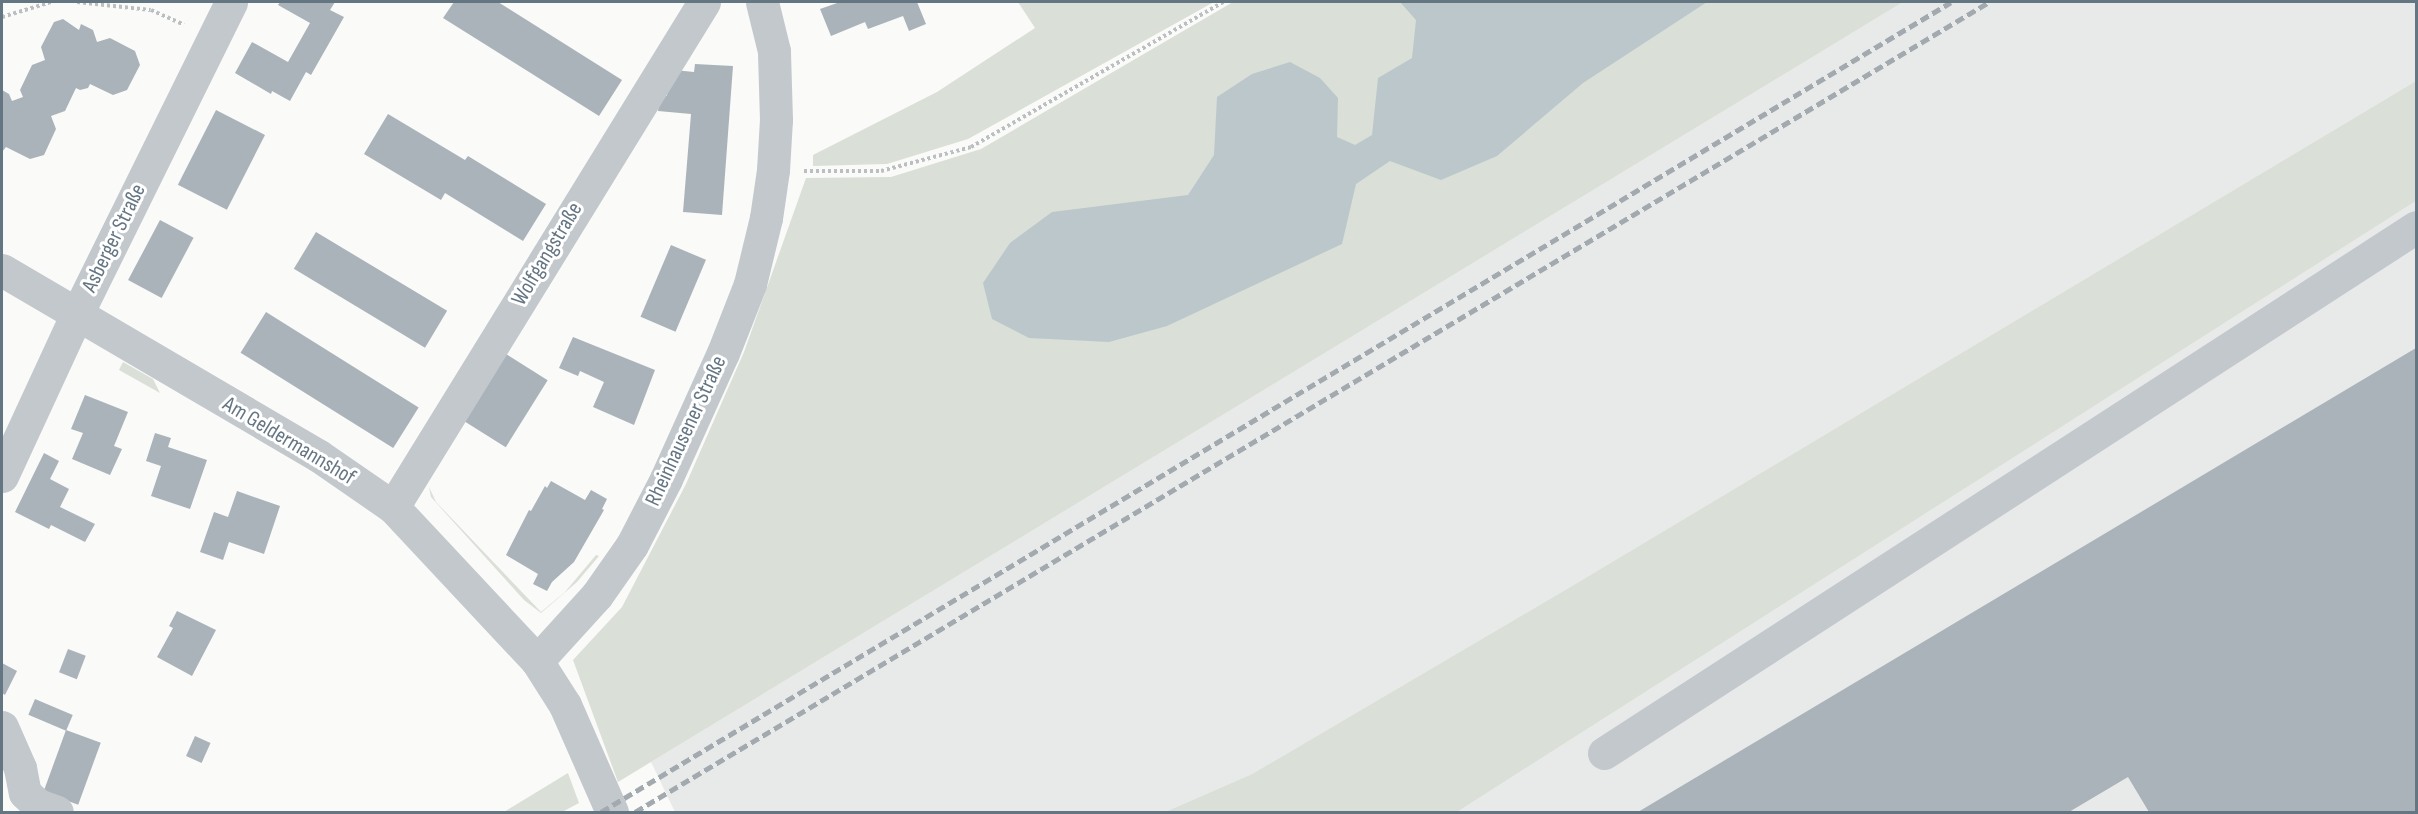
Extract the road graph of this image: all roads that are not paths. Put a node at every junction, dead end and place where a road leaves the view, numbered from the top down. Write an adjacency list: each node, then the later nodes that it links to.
1 (231, 2): 6 (street, Asberger Straße)
2 (704, 2): 8 (street, Wolfgangstraße)
3 (762, 2): 9 (street, Rheinhausener Straße)
4 (2416, 227): 11 (street)
5 (2, 270): 6 (street, Am Geldermannshof)
6 (76, 316): 7 (street, Asberger Straße); 8 (street, Am Geldermannshof)
7 (2, 476)
8 (393, 507): 9 (street, Am Geldermannshof)
9 (537, 661): 13 (street)
10 (2, 727): 12 (street)
11 (1604, 753)
12 (57, 813)
13 (612, 813)

